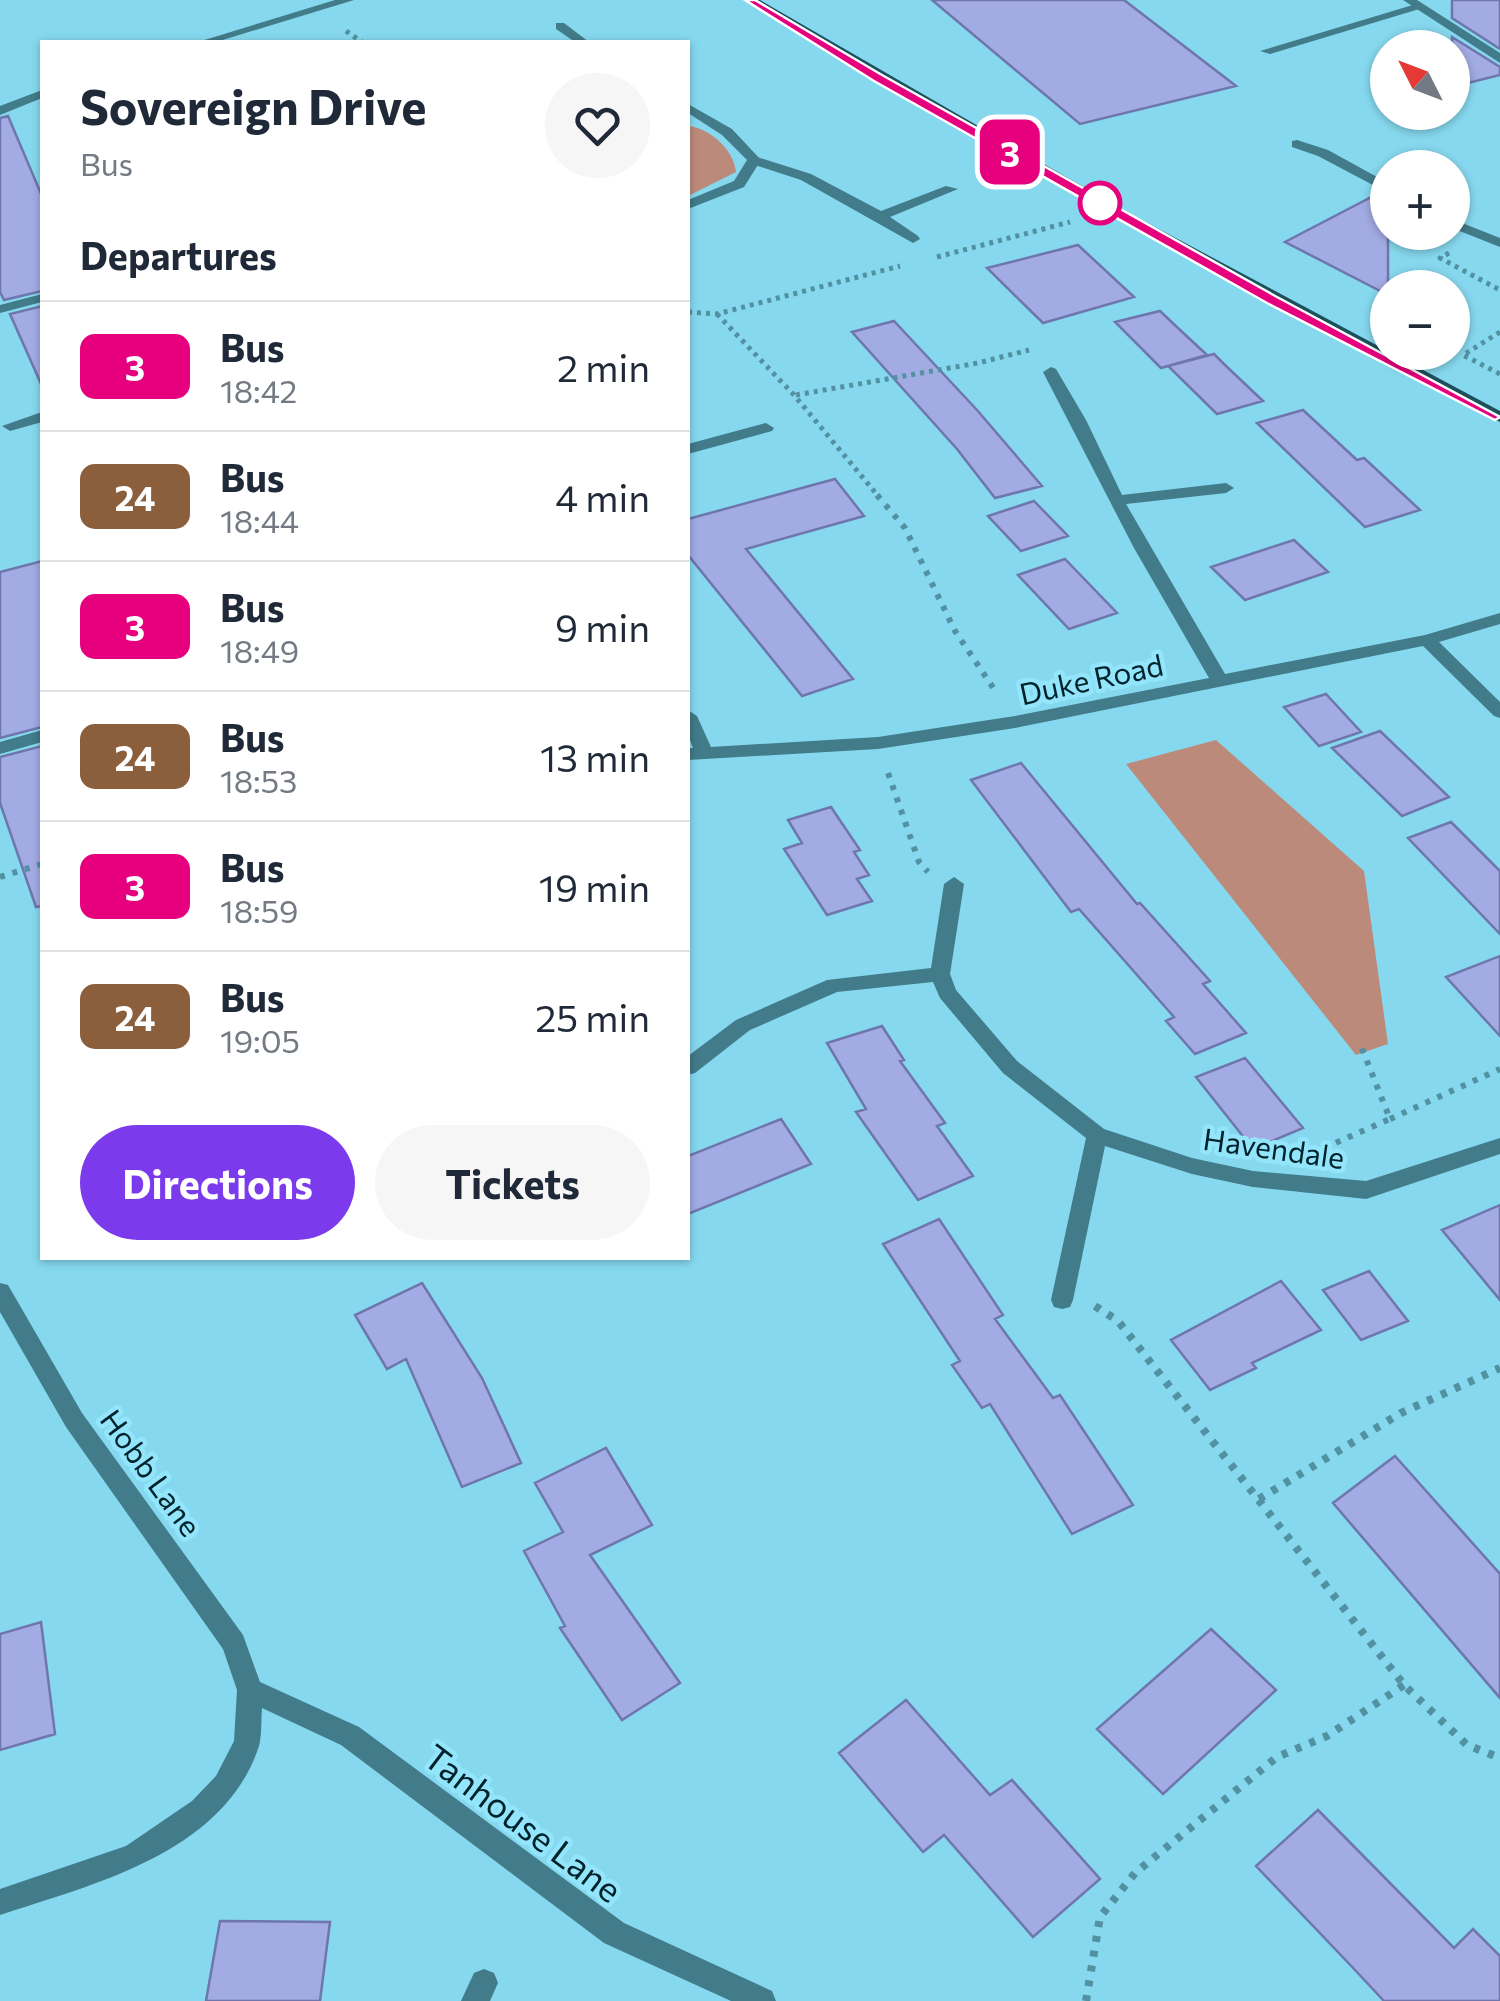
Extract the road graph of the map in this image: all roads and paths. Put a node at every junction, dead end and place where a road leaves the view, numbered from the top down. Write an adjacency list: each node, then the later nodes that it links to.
1 (292, 0): 5 (street)
2 (348, 0): 5 (street)
3 (751, 0): 31 (street)
4 (1414, 4): 9 (street); 10 (street)
5 (308, 12): 7 (street)
6 (560, 26): 8 (street)
7 (211, 40)
8 (580, 40)
9 (1266, 51)
10 (1500, 58)
11 (40, 95): 13 (street)
12 (690, 109): 15 (street)
13 (0, 111)
14 (1297, 144): 16 (street)
15 (754, 160): 18 (street); 19 (street)
16 (1370, 180)
17 (950, 189): 19 (street)
18 (690, 204)
19 (880, 216): 21 (street)
20 (1470, 230): 22 (street)
21 (913, 238)
22 (1500, 243)
23 (40, 299): 24 (street)
24 (0, 309)
25 (717, 314): 30 (path)
26 (1500, 332): 29 (path)
27 (1033, 348): 30 (path)
28 (1051, 372): 37 (street)
29 (1500, 374)
30 (794, 395): 42 (path)
31 (1500, 416)
32 (40, 418): 33 (street)
33 (9, 427)
34 (766, 428): 35 (street)
35 (690, 448)
36 (1226, 488): 37 (street)
37 (1116, 500): 40 (street)
38 (1500, 618): 39 (street, Duke Road)
39 (1427, 640): 40 (street, Duke Road); 41 (street)
40 (1219, 678): 42 (street, Duke Road)
41 (1500, 712)
42 (1016, 722): 45 (street, Duke Road)
43 (690, 725): 47 (street)
44 (40, 737): 46 (street)
45 (878, 743): 47 (street, Duke Road); 50 (path)
46 (0, 748)
47 (696, 753)
48 (40, 865): 49 (path)
49 (0, 877)
50 (953, 890): 51 (street)
51 (940, 974): 53 (street); 56 (street, Havendale)
52 (1360, 1046): 55 (path)
53 (690, 1065)
54 (1500, 1069): 55 (path)
55 (1390, 1119): 58 (path)
56 (1097, 1135): 58 (street, Havendale); 60 (street)
57 (1500, 1146): 58 (street, Havendale)
58 (1253, 1178)
59 (0, 1292): 64 (street, Hobb Lane)
60 (1063, 1294): 62 (path)
61 (1500, 1368): 62 (path)
62 (1259, 1499): 63 (path)
63 (1404, 1685): 65 (path); 68 (path)
64 (250, 1690): 66 (street); 67 (street, Tanhouse Lane)
65 (1500, 1758)
66 (0, 1902)
67 (762, 2001)
68 (1086, 2001)

